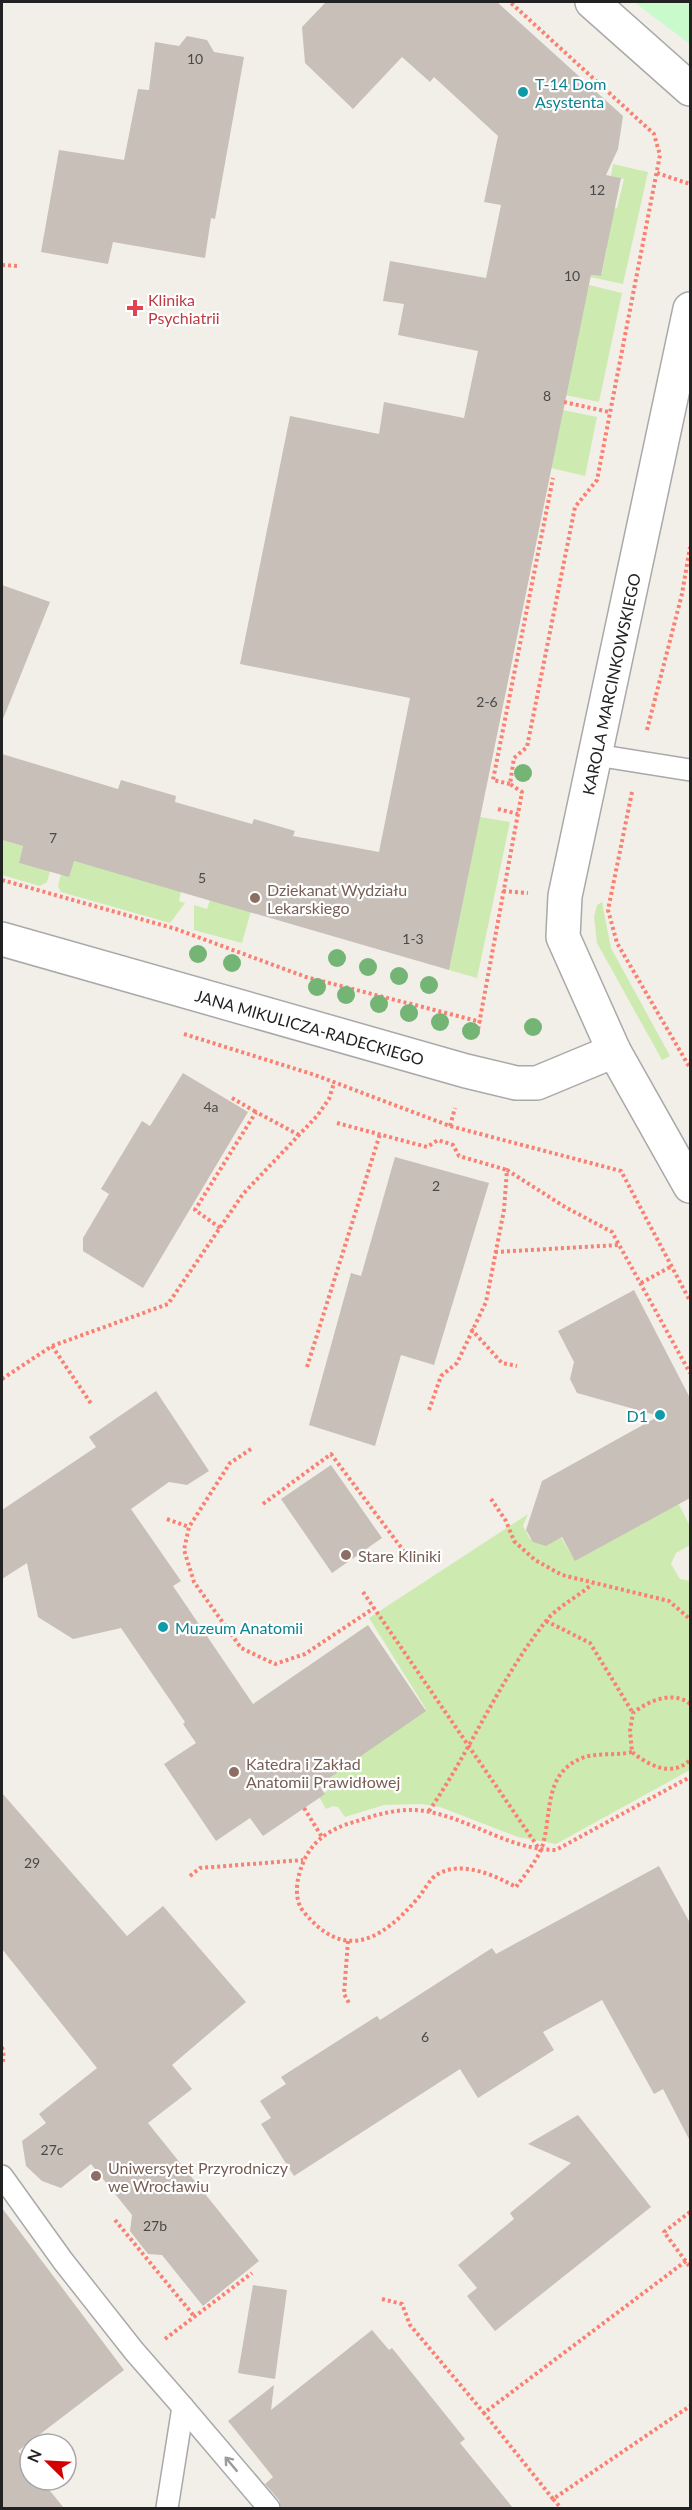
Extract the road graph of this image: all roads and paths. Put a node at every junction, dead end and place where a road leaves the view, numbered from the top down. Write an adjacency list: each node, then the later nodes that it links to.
1 (510, 2): 4 (path)
2 (592, 2): 3 (street)
3 (690, 89)
4 (657, 173): 5 (path); 10 (path)
5 (690, 184)
6 (2, 265): 7 (path)
7 (18, 266)
8 (690, 309): 13 (street, KAROLA MARCINKOWSKIEGO)
9 (564, 402): 10 (path)
10 (609, 412): 16 (path)
11 (553, 478): 16 (path)
12 (690, 547): 14 (path)
13 (596, 755): 14 (lane); 24 (street, KAROLA MARCINKOWSKIEGO)
14 (639, 761): 15 (lane); 25 (path)
15 (690, 770)
16 (510, 784): 18 (path)
17 (498, 809): 18 (path)
18 (518, 813): 21 (path)
19 (2, 880): 21 (path)
20 (2, 939): 24 (street, JANA MIKULICZA-RADECKIEGO)
21 (481, 1022): 23 (path)
22 (173, 1031): 26 (path)
23 (476, 1039)
24 (614, 1051): 33 (street, KAROLA MARCINKOWSKIEGO)
25 (690, 1068)
26 (334, 1083): 31 (path); 37 (path)
27 (232, 1098): 28 (path)
28 (256, 1112): 31 (path); 34 (path)
29 (336, 1123): 30 (path)
30 (380, 1134): 32 (path); 43 (path)
31 (299, 1135): 34 (path)
32 (507, 1170): 35 (path); 36 (path)
33 (690, 1186)
34 (220, 1228): 41 (path)
35 (620, 1245): 36 (path); 38 (path)
36 (495, 1252): 40 (path)
37 (672, 1266): 38 (path); 39 (path)
38 (641, 1283): 44 (path)
39 (690, 1301)
40 (471, 1329): 42 (path); 47 (path)
41 (52, 1346): 45 (path); 46 (path)
42 (517, 1366)
43 (307, 1367)
44 (690, 1373)
45 (2, 1378)
46 (92, 1405)
47 (429, 1410)
48 (251, 1449): 52 (path)
49 (491, 1499): 54 (path)
50 (263, 1504): 53 (path)
51 (167, 1519): 52 (path)
52 (189, 1527): 56 (path)
53 (409, 1558)
54 (592, 1584): 57 (path); 58 (path)
55 (363, 1592): 56 (path)
56 (374, 1608): 61 (path)
57 (690, 1618)
58 (546, 1621): 60 (path); 61 (path)
59 (690, 1704): 60 (path)
60 (633, 1713): 62 (path)
61 (467, 1744): 66 (path); 68 (path)
62 (632, 1752): 63 (path); 68 (path)
63 (690, 1760)
64 (690, 1777): 68 (path)
65 (304, 1808): 67 (path)
66 (429, 1811): 67 (path); 68 (path)
67 (322, 1837): 69 (path)
68 (540, 1850): 71 (path)
69 (303, 1860): 70 (path); 71 (path)
70 (190, 1876)
71 (348, 1941): 72 (path)
72 (350, 2003)
73 (2, 2047): 74 (path)
74 (2, 2064)
75 (2, 2176): 83 (lane)
76 (690, 2212): 78 (path)
77 (115, 2220): 82 (path)
78 (686, 2261): 79 (path); 86 (path)
79 (690, 2267)
80 (252, 2273): 82 (path)
81 (382, 2299): 86 (path)
82 (195, 2316): 83 (path)
83 (140, 2358): 85 (lane)
84 (690, 2406): 87 (path)
85 (183, 2407): 88 (lane); 89 (lane, one-way to 85)
86 (484, 2413): 87 (path)
87 (553, 2499): 90 (path)
88 (167, 2508)
89 (269, 2508)
90 (561, 2508)

